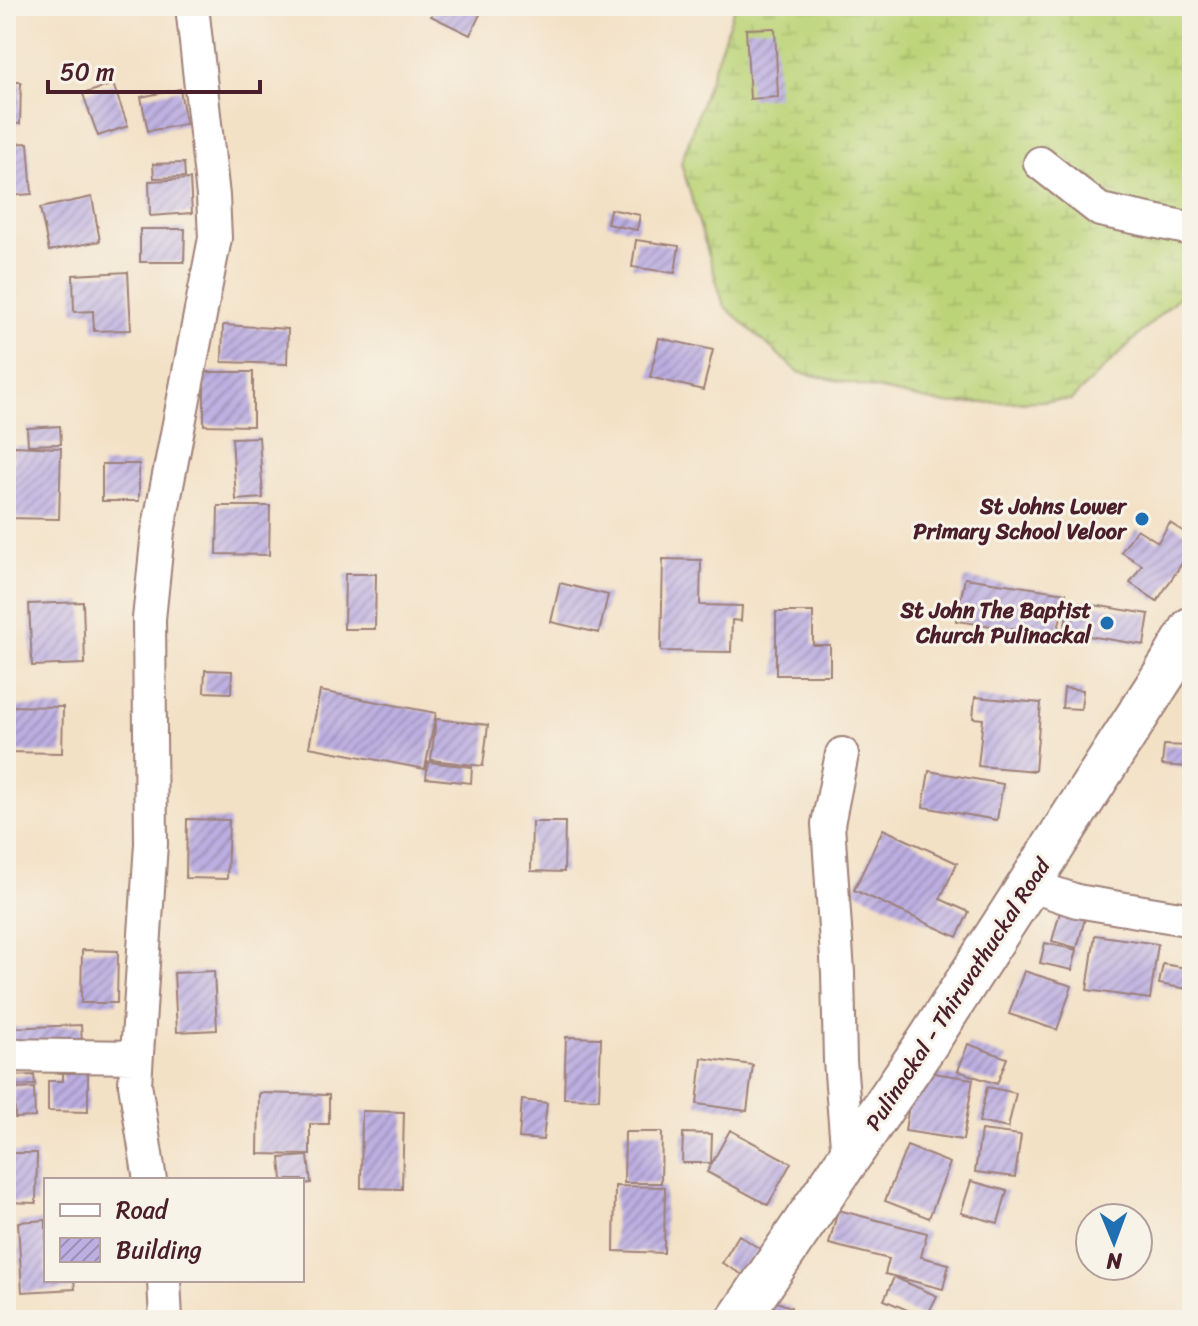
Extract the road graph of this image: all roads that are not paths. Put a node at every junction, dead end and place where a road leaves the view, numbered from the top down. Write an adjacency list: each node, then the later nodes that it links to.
1 (192, 6): 10 (street)
2 (1040, 163): 3 (street)
3 (1192, 229)
4 (1192, 628): 5 (main road, Pulinackal - Thiruvathuckal Road)
5 (1181, 665): 7 (main road, Pulinackal - Thiruvathuckal Road)
6 (842, 754): 11 (street)
7 (1029, 885): 8 (street); 11 (main road, Pulinackal - Thiruvathuckal Road)
8 (1192, 920)
9 (6, 1055): 10 (street)
10 (136, 1057): 12 (street)
11 (848, 1158): 15 (main road, Pulinackal - Thiruvathuckal Road)
12 (150, 1178)
13 (164, 1282): 14 (street)
14 (166, 1320)
15 (738, 1320)

